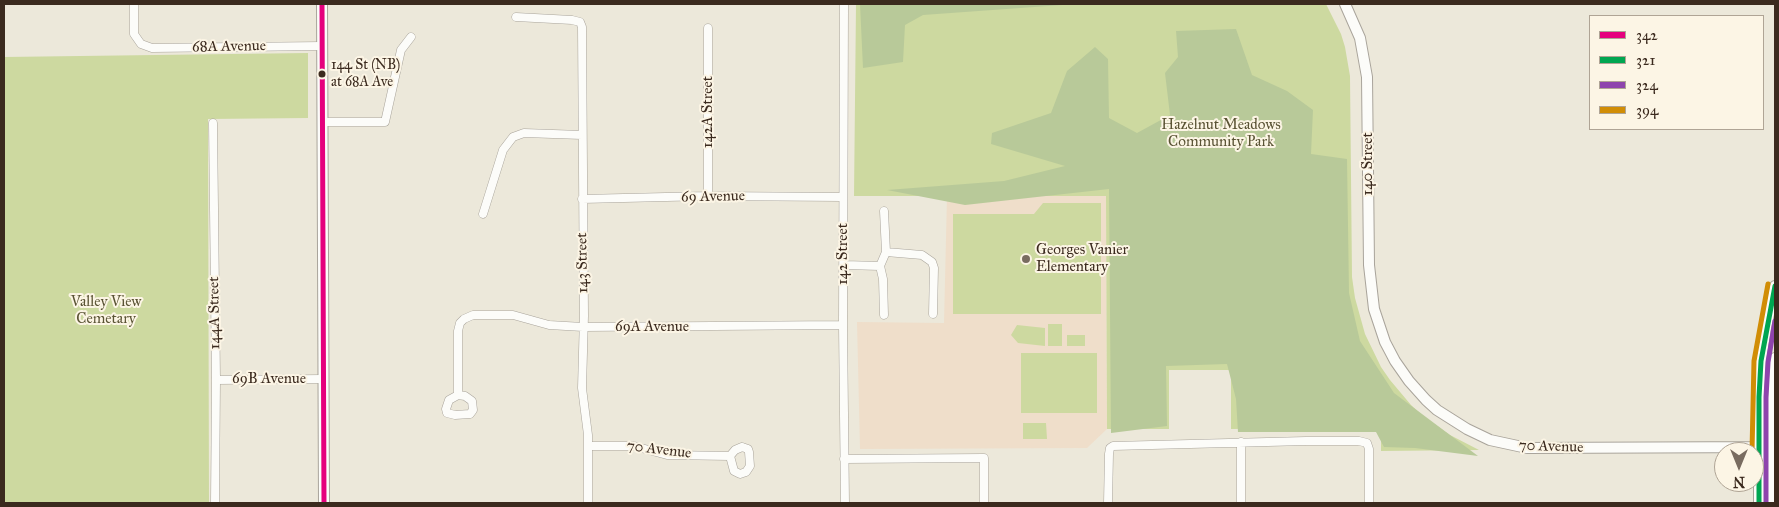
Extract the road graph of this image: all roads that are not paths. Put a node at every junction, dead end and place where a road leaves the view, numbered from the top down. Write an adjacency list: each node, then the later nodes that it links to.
1 (134, 4): 8 (street, 68A Avenue)
2 (322, 4): 8 (main road)
3 (844, 4): 13 (street, 142 Street)
4 (1345, 4): 25 (main road, 140 Street)
5 (516, 17): 11 (street, 143 Street)
6 (708, 28): 12 (street, 142A Street)
7 (411, 37): 9 (street)
8 (322, 46): 9 (main road)
9 (322, 122): 27 (main road)
10 (213, 123): 28 (street, 144A Street)
11 (582, 135): 14 (street, 143 Street); 16 (street)
12 (708, 196): 13 (street, 69 Avenue); 14 (street, 69 Avenue)
13 (843, 197): 18 (street, 142 Street)
14 (582, 200): 24 (street, 143 Street)
15 (884, 211): 17 (street)
16 (483, 214)
17 (886, 252): 19 (street); 21 (street)
18 (844, 265): 19 (street); 23 (street, 142 Street)
19 (880, 266): 22 (street)
20 (1775, 286): 31 (main road)
21 (933, 314)
22 (884, 316)
23 (843, 325): 24 (street, 69A Avenue); 36 (street, 142 Street)
24 (583, 327): 29 (street, 69A Avenue); 32 (street, 143 Street)
25 (1380, 328): 33 (main road, 70 Avenue)
26 (1775, 358): 34 (main road)
27 (323, 379): 28 (street, 69B Avenue); 38 (main road)
28 (216, 380): 37 (street, 144A Street)
29 (458, 396)
30 (1241, 442): 42 (street); 43 (street); 44 (street)
31 (1759, 442)
32 (588, 446): 35 (street, 70 Avenue); 39 (street, 143 Street)
33 (1714, 447)
34 (1774, 447): 45 (main road)
35 (730, 456)
36 (844, 459): 40 (street, 142 Street); 41 (street)
37 (215, 503)
38 (324, 503)
39 (588, 503)
40 (845, 503)
41 (984, 503)
42 (1108, 503)
43 (1241, 503)
44 (1369, 503)
45 (1773, 503)

